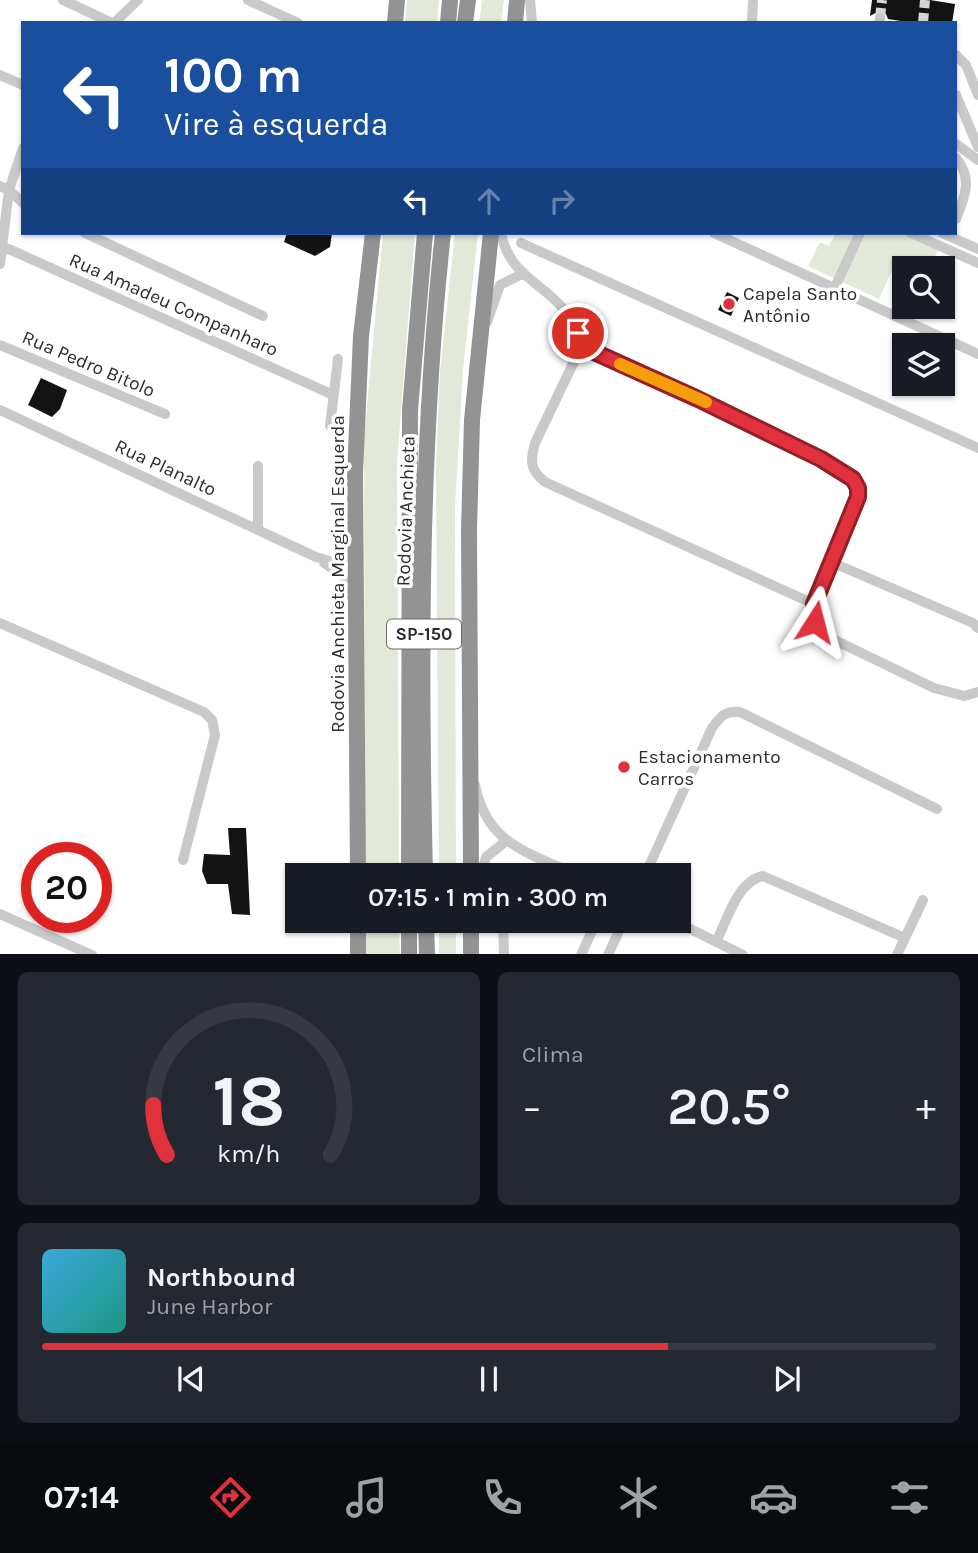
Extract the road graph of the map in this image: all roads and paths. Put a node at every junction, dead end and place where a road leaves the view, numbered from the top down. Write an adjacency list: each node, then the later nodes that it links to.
1 (63, 0): 10 (street)
2 (138, 0): 11 (street)
3 (248, 0): 12 (street)
4 (397, 0): 13 (highway)
5 (450, 0): 14 (highway)
6 (468, 0): 15 (highway)
7 (517, 0): 16 (highway)
8 (530, 0): 17 (street)
9 (753, 0): 18 (street)
10 (109, 21)
11 (115, 21)
12 (294, 21)
13 (395, 21)
14 (448, 21)
15 (465, 21)
16 (515, 21)
17 (532, 21)
18 (752, 21)
19 (957, 56): 22 (street)
20 (0, 75): 21 (street)
21 (21, 84)
22 (978, 94)
23 (957, 97): 25 (street)
24 (957, 145): 28 (street)
25 (978, 147)
26 (21, 152): 29 (street)
27 (957, 159): 31 (street)
28 (978, 160)
29 (5, 188): 30 (street); 43 (street)
30 (21, 201)
31 (957, 216)
32 (89, 235): 49 (street)
33 (373, 235): 61 (highway, Rodovia Anchieta Marginal Esquerda)
34 (425, 235): 75 (highway, Rodovia Anchieta / SP-150)
35 (443, 235): 76 (highway, Rodovia Anchieta / SP-150)
36 (491, 235): 50 (highway, SP-150)
37 (502, 235): 47 (street)
38 (718, 235): 48 (street)
39 (859, 235): 48 (street)
40 (915, 235): 45 (street)
41 (948, 235): 44 (street)
42 (521, 243): 59 (street)
43 (2, 246): 46 (street); 55 (street, Rua Amadeu Companharo)
44 (977, 249): 45 (street)
45 (975, 262)
46 (0, 264)
47 (522, 274): 50 (street); 52 (street)
48 (835, 287): 53 (street)
49 (263, 316)
50 (481, 344): 70 (highway, SP-150)
51 (0, 345): 57 (street, Rua Pedro Bitolo)
52 (581, 346): 64 (street); 65 (street)
53 (978, 354)
54 (338, 359): 55 (street)
55 (331, 394): 58 (street)
56 (0, 410): 62 (street, Rua Planalto)
57 (165, 414)
58 (330, 426)
59 (978, 447)
60 (258, 466): 62 (street)
61 (355, 474): 63 (street); 67 (highway, Rodovia Anchieta Marginal Esquerda)
62 (258, 530): 63 (street, Rua Planalto)
63 (316, 557): 67 (street, Rua Planalto)
64 (831, 562): 65 (street); 68 (street)
65 (814, 604): 69 (street)
66 (0, 623): 73 (street)
67 (356, 623): 74 (highway, Rodovia Anchieta Marginal Esquerda)
68 (978, 628)
69 (978, 692)
70 (470, 755): 72 (street); 77 (highway, SP-150)
71 (937, 808): 80 (street)
72 (505, 842): 78 (street); 79 (street)
73 (183, 860)
74 (358, 863)
75 (409, 863)
76 (425, 863)
77 (471, 863)
78 (484, 863)
79 (550, 863)
80 (650, 863)
81 (923, 900): 91 (street)
82 (0, 914): 93 (street)
83 (691, 930): 92 (street)
84 (358, 933): 94 (highway)
85 (409, 933): 95 (highway)
86 (426, 933): 96 (highway)
87 (473, 933): 97 (highway)
88 (503, 933): 98 (street)
89 (591, 933): 99 (street)
90 (617, 933): 100 (street)
91 (905, 938): 92 (street); 102 (street)
92 (716, 942): 101 (street)
93 (92, 954)
94 (358, 954)
95 (410, 954)
96 (427, 954)
97 (472, 954)
98 (504, 954)
99 (581, 954)
100 (608, 954)
101 (743, 954)
102 (897, 954)

